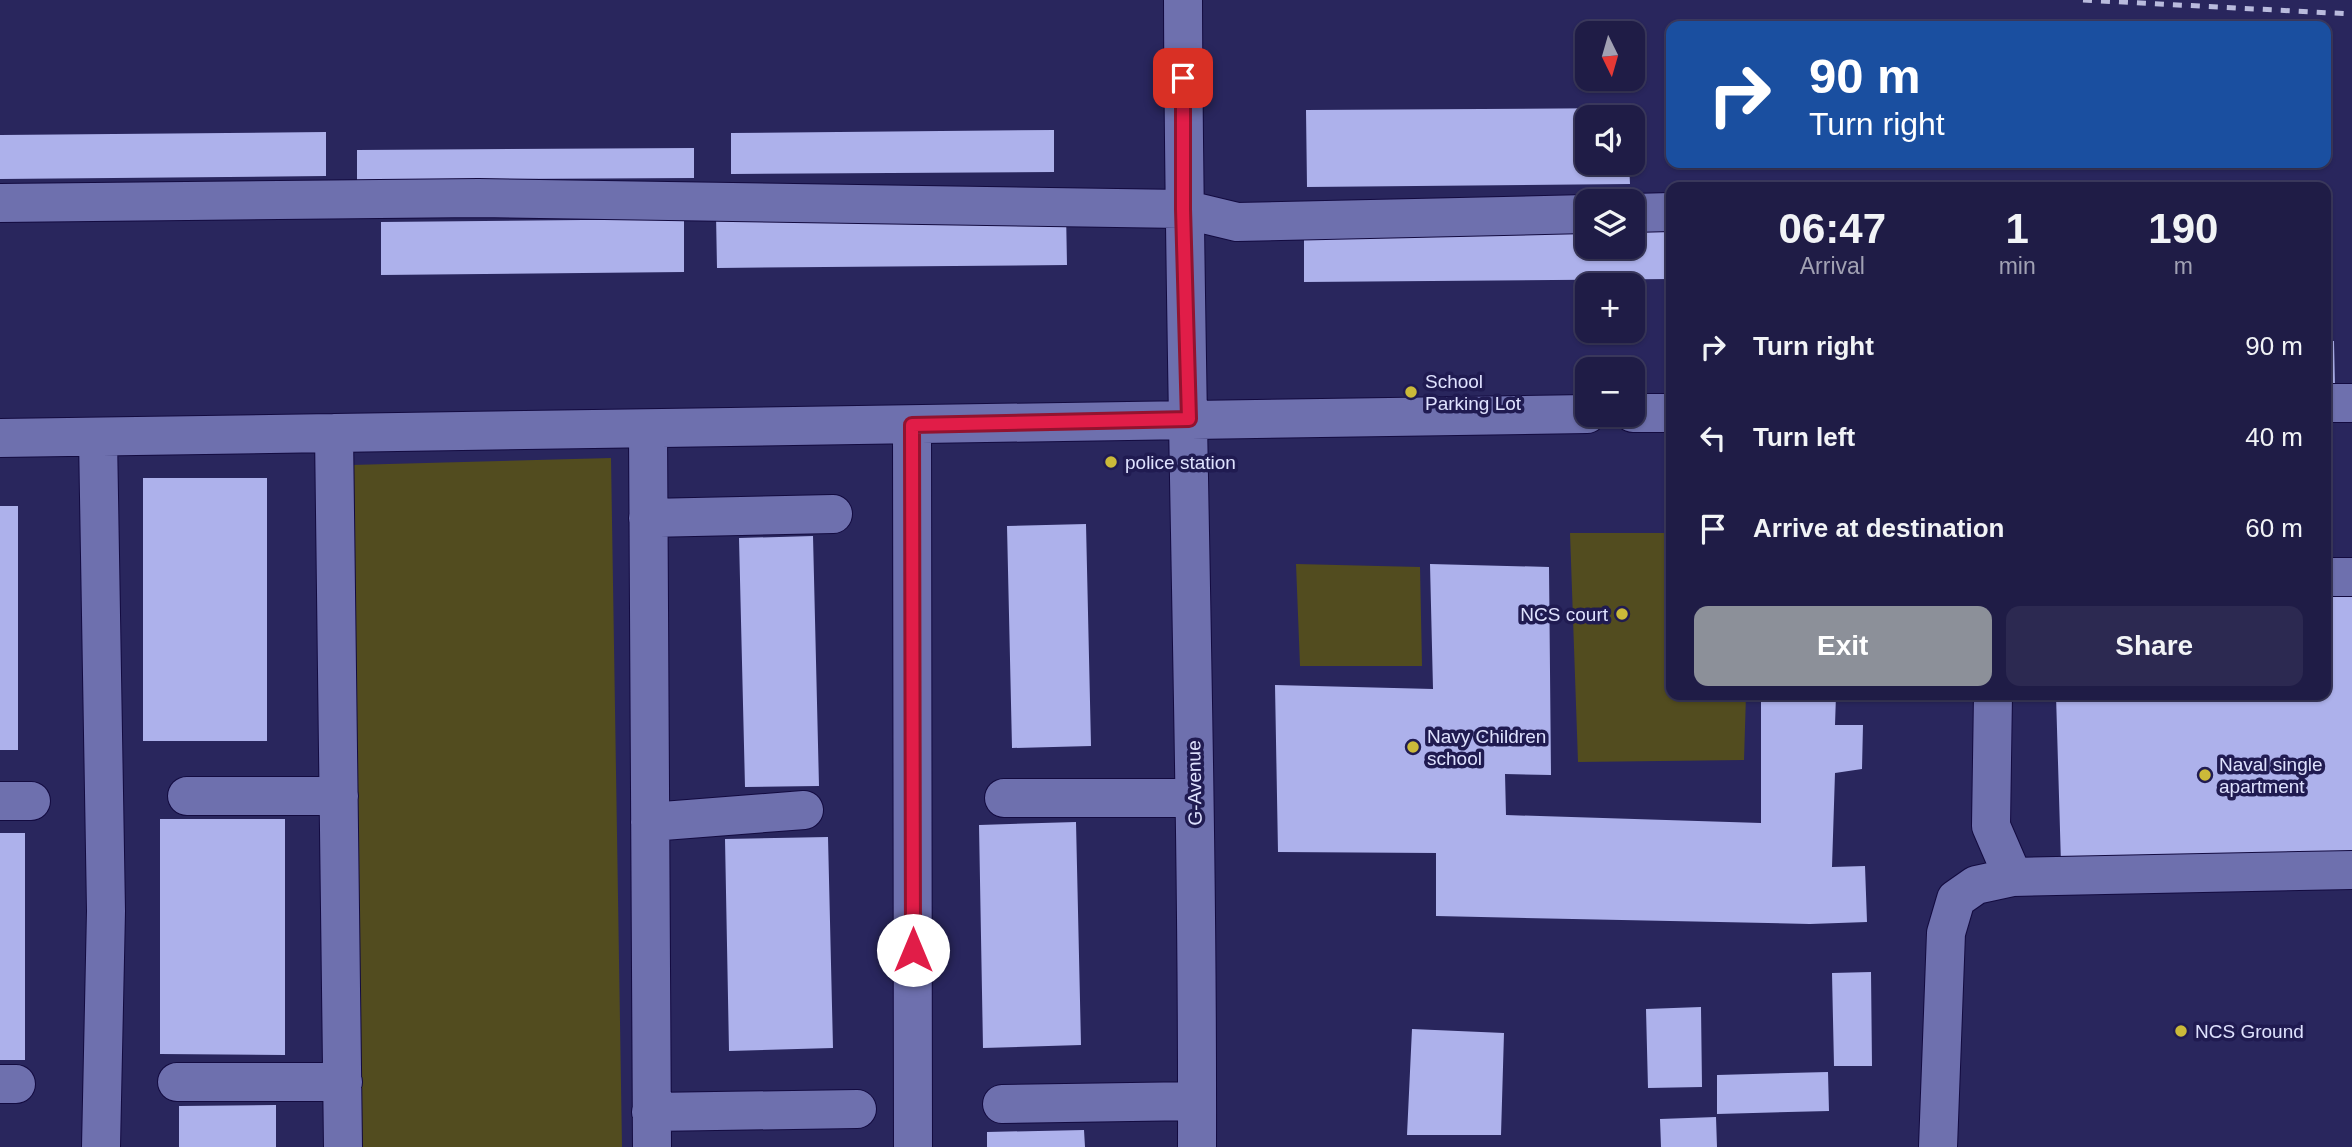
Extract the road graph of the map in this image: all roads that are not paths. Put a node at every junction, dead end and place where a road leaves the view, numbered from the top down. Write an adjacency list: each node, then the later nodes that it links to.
1 (1183, 0): 3 (street, G-Avenue)
2 (0, 203): 3 (street)
3 (1183, 209): 6 (street); 12 (street, G-Avenue)
4 (1666, 212): 5 (street)
5 (1645, 213)
6 (1575, 214)
7 (2331, 403): 8 (street)
8 (2352, 403)
9 (1645, 413): 10 (street)
10 (1666, 413)
11 (1575, 414): 12 (street)
12 (1189, 419): 13 (street); 26 (street, G-Avenue)
13 (912, 425): 14 (street); 39 (street)
14 (648, 429): 15 (street); 19 (street)
15 (334, 433): 16 (street); 24 (street)
16 (98, 437): 17 (street); 37 (street)
17 (0, 438)
18 (833, 514): 19 (street)
19 (648, 518): 28 (street)
20 (2331, 577): 21 (street)
21 (2352, 578)
22 (1993, 700): 30 (street)
23 (187, 796): 24 (street)
24 (339, 796): 31 (street)
25 (1004, 798): 26 (street)
26 (1194, 798): 33 (street, G-Avenue)
27 (804, 810): 28 (street)
28 (650, 822): 36 (street)
29 (2352, 870): 30 (street)
30 (2013, 877): 41 (street)
31 (342, 1082): 32 (street); 38 (street)
32 (177, 1083)
33 (1197, 1101): 34 (street); 40 (street, G-Avenue)
34 (1002, 1104)
35 (857, 1109): 36 (street)
36 (651, 1130)
37 (101, 1147)
38 (343, 1147)
39 (914, 1147)
40 (1197, 1147)
41 (1938, 1147)

